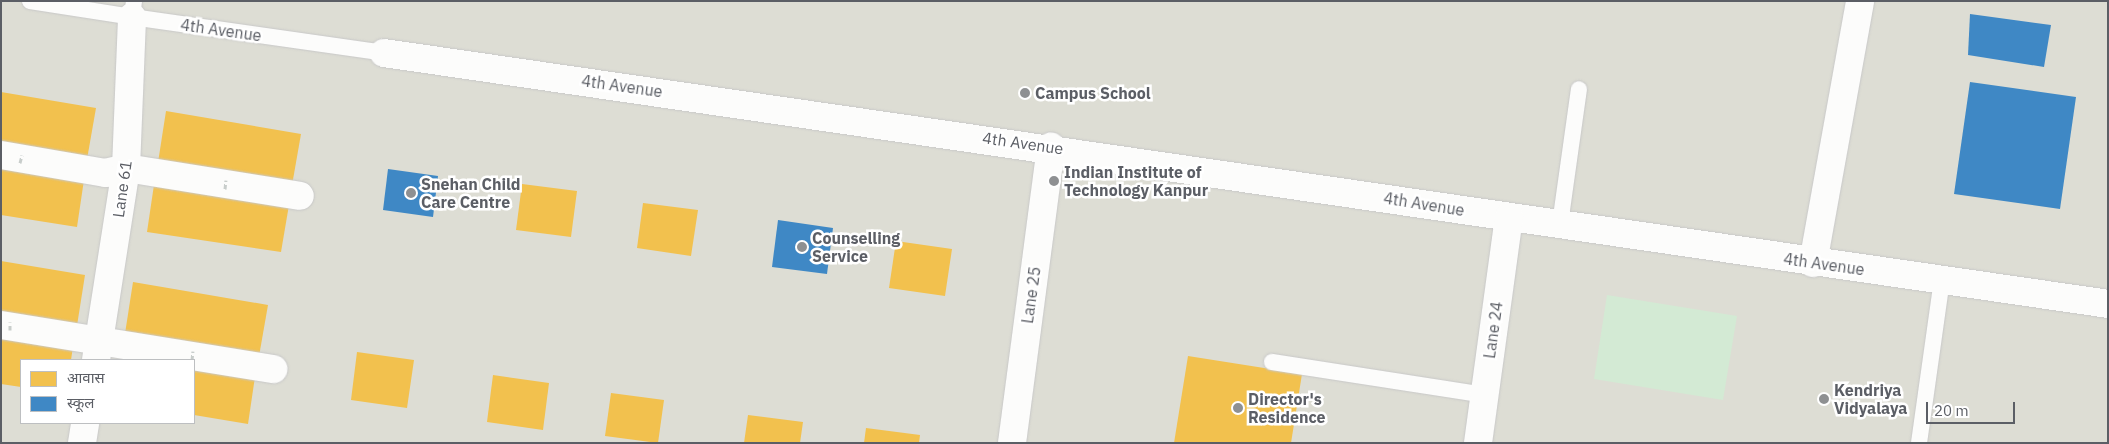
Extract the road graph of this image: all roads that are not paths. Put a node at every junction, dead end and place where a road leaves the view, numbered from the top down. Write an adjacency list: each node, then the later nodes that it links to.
1 (30, 1): 3 (lane, 4th Avenue)
2 (1860, 1): 12 (street)
3 (133, 9): 4 (lane, 4th Avenue); 8 (street, Lane 61)
4 (384, 53): 6 (street, 4th Avenue)
5 (1578, 89): 11 (lane)
6 (1051, 147): 10 (street, 4th Avenue); 24 (street, Lane 25)
7 (14, 158): 8 (street)
8 (126, 168): 9 (street); 16 (street, Lane 61)
9 (300, 196)
10 (1509, 216): 11 (street, 4th Avenue); 21 (street, Lane 24)
11 (1560, 224): 12 (street, 4th Avenue)
12 (1813, 263): 13 (street, 4th Avenue)
13 (1942, 280): 14 (street, 4th Avenue); 26 (lane)
14 (2108, 304)
15 (7, 325): 16 (street)
16 (98, 351): 17 (street)
17 (176, 359)
18 (195, 361): 20 (street)
19 (1272, 362): 21 (lane)
20 (273, 369)
21 (1484, 395): 25 (street, Lane 24)
22 (85, 424): 23 (street)
23 (82, 443)
24 (1012, 443)
25 (1478, 443)
26 (1919, 443)

